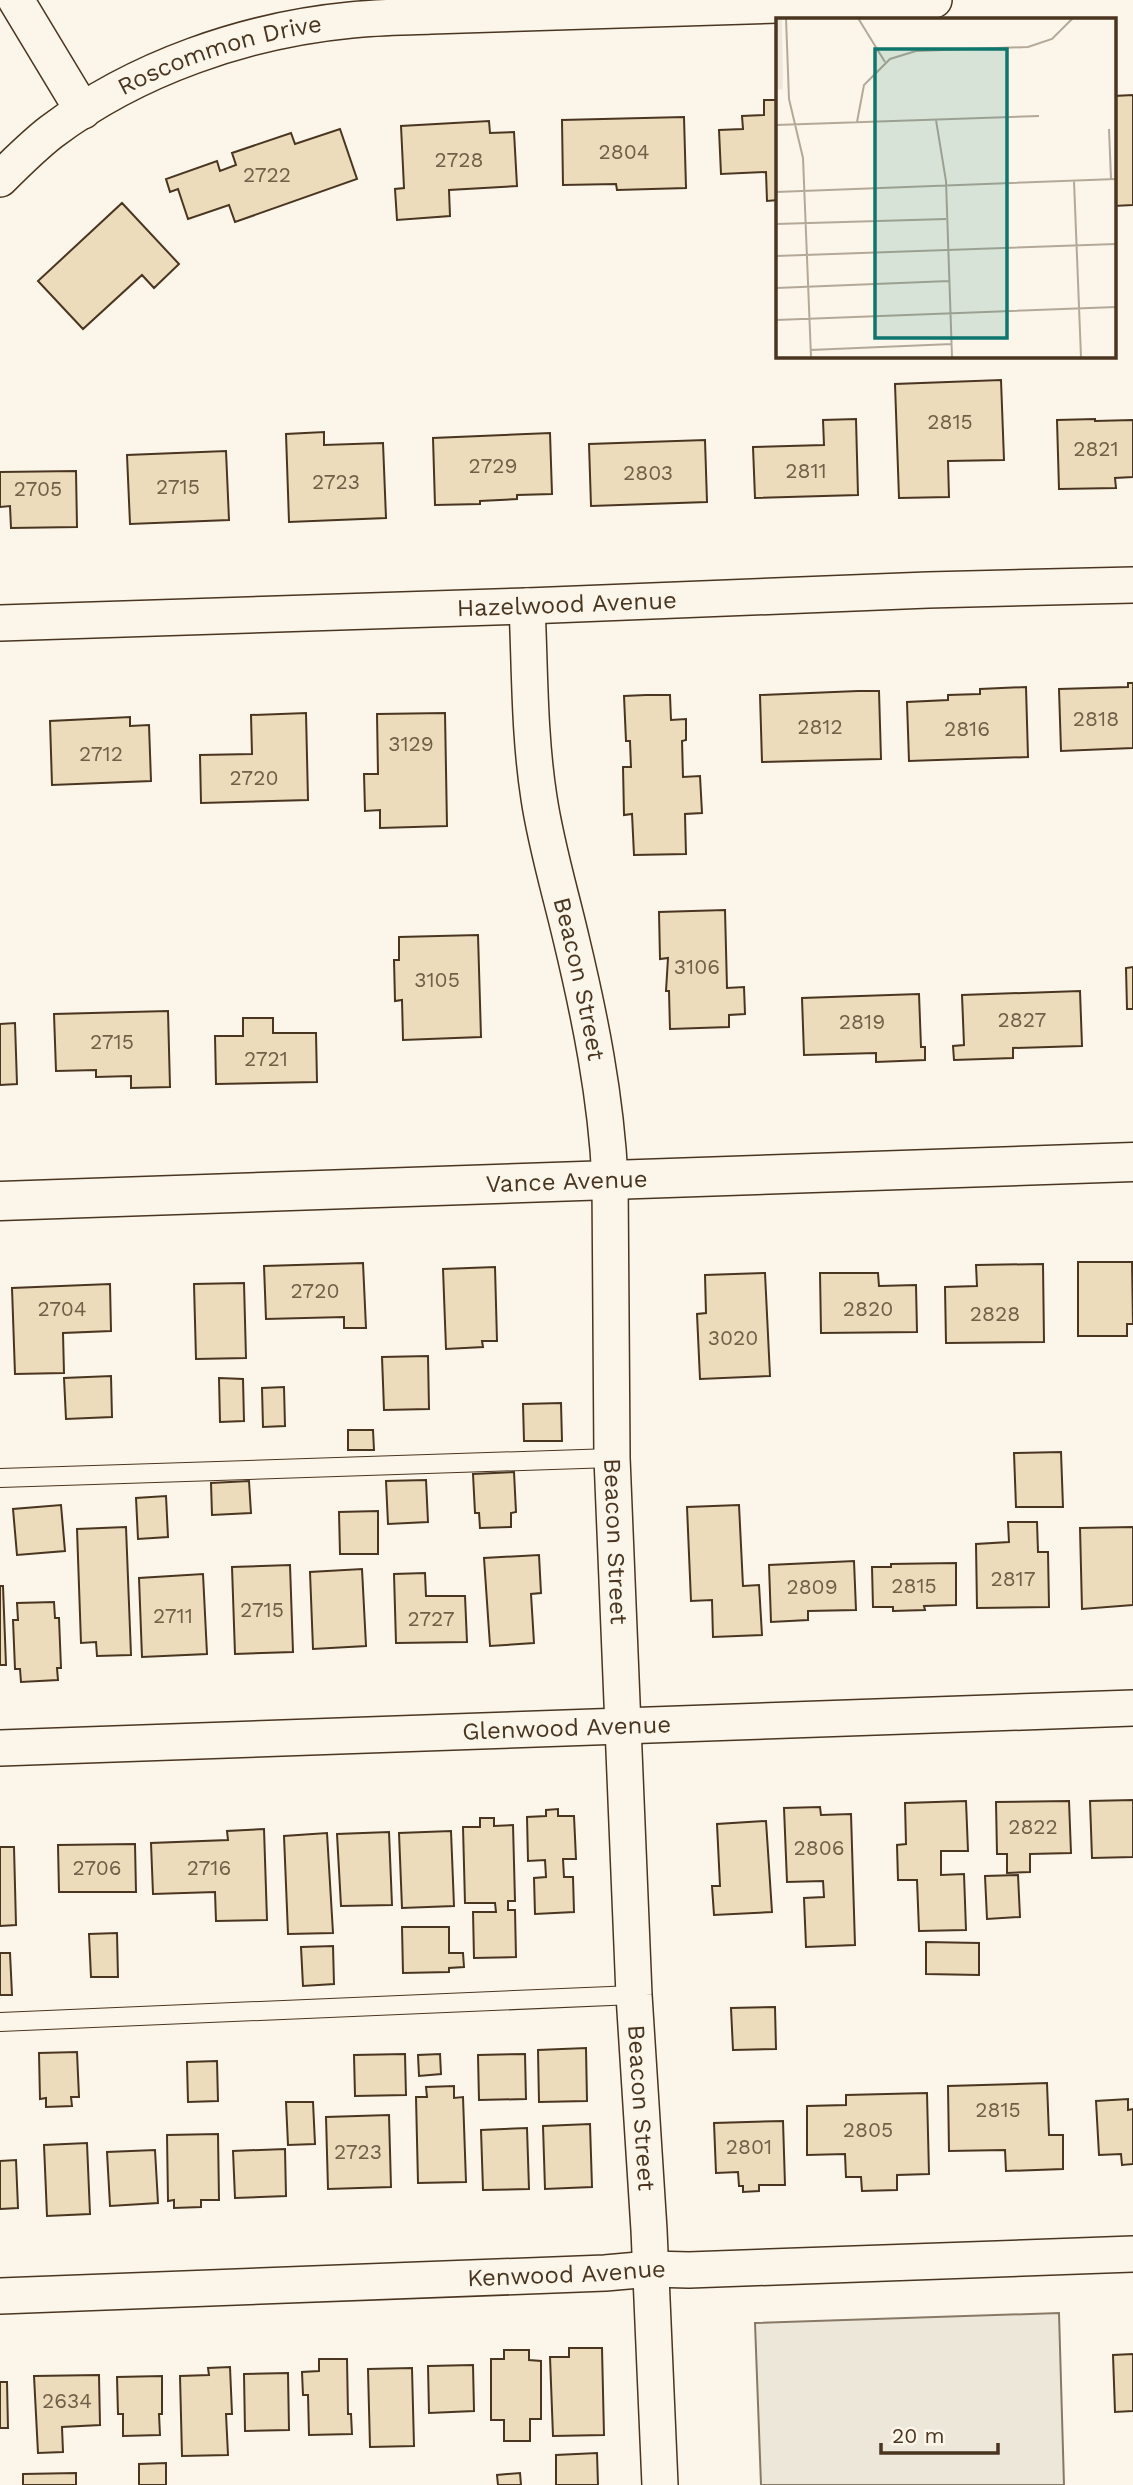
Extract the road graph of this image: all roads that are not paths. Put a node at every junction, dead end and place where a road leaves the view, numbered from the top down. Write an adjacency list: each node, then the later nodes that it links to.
1 (16, 0): 3 (street)
2 (934, 0): 3 (street, Roscommon Drive)
3 (83, 111): 4 (street, Roscommon Drive)
4 (0, 179)
5 (1133, 585): 6 (street, Hazelwood Avenue)
6 (527, 606): 7 (street, Hazelwood Avenue); 9 (street, Beacon Street)
7 (0, 623)
8 (1133, 1162): 9 (street, Vance Avenue)
9 (610, 1179): 10 (street, Vance Avenue); 11 (street, Beacon Street)
10 (0, 1201)
11 (612, 1458): 12 (lane); 14 (street, Beacon Street)
12 (0, 1478)
13 (1133, 1709): 14 (street, Glenwood Avenue)
14 (623, 1727): 15 (street, Glenwood Avenue); 16 (street, Beacon Street)
15 (0, 1748)
16 (634, 1995): 17 (lane); 19 (street, Beacon Street)
17 (0, 2022)
18 (1133, 2254): 19 (street, Kenwood Avenue)
19 (650, 2269): 20 (street, Kenwood Avenue); 21 (street, Beacon Street)
20 (0, 2296)
21 (660, 2485)

